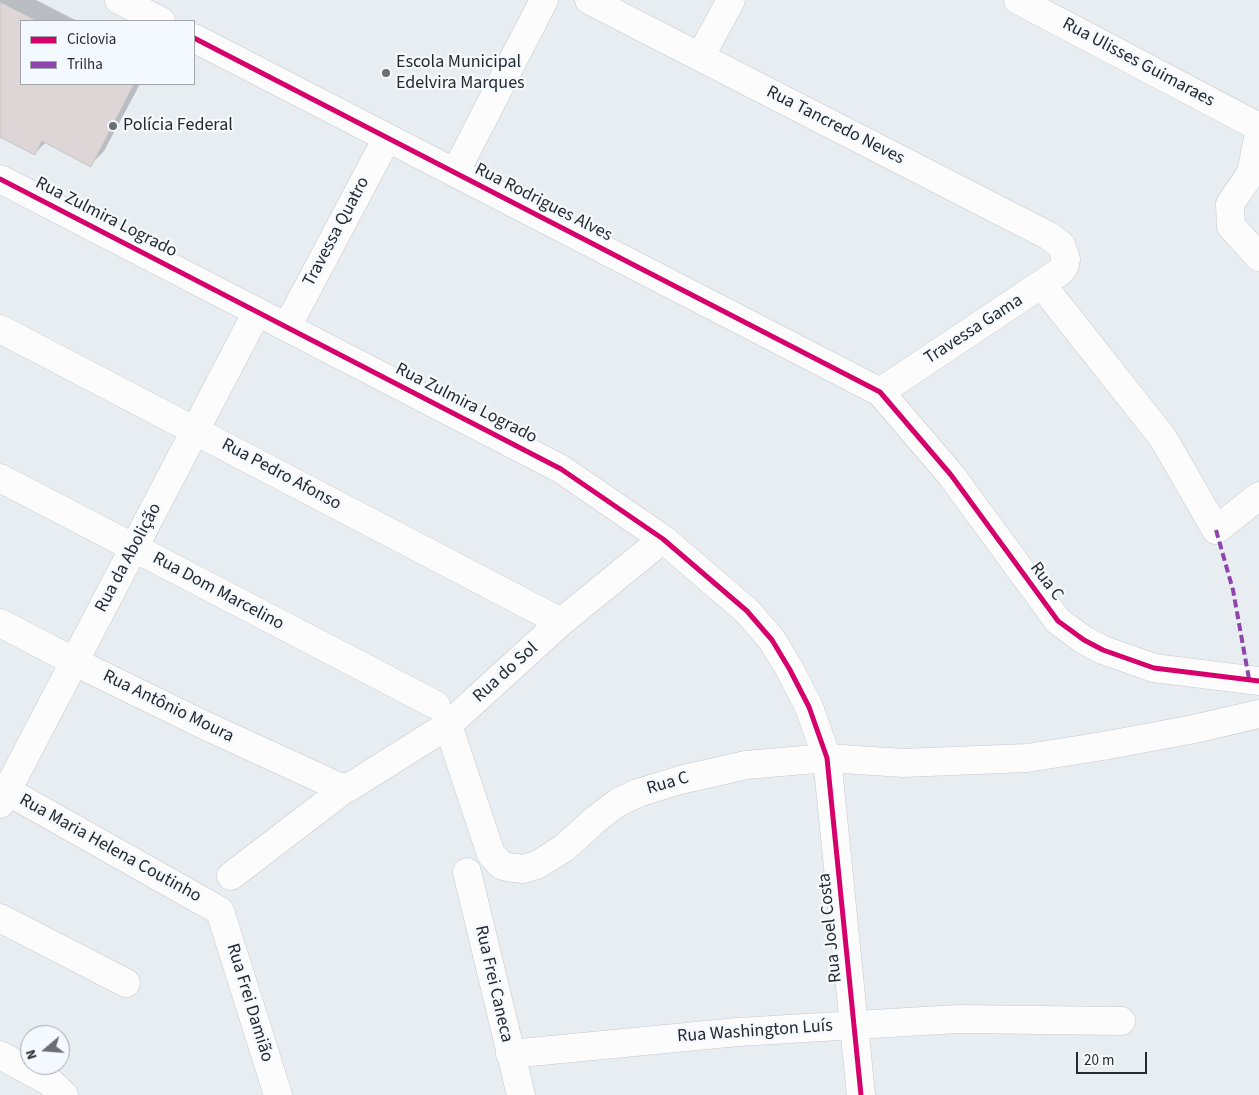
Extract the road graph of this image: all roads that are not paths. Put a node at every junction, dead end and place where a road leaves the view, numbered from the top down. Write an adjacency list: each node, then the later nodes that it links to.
1 (119, 0): 6 (street)
2 (544, 0): 12 (street)
3 (589, 0): 8 (street, Rua Tancredo Neves)
4 (731, 0): 8 (street)
5 (1018, 0): 9 (street, Rua Ulisses Guimaraes)
6 (158, 20)
7 (195, 39): 11 (street, Rua Rodrigues Alves)
8 (700, 57): 15 (street, Rua Tancredo Neves)
9 (1259, 127)
10 (1259, 133): 14 (street)
11 (387, 138): 12 (street, Rua Rodrigues Alves); 18 (street, Travessa Quatro)
12 (454, 173): 20 (street, Rua Rodrigues Alves)
13 (0, 179): 17 (street, Rua Zulmira Logrado)
14 (1259, 257)
15 (1065, 265): 16 (street, Travessa Gama)
16 (1042, 285): 20 (street, Travessa Gama); 23 (street)
17 (257, 312): 18 (street, Rua Zulmira Logrado); 21 (street, Rua da Abolição)
18 (287, 327): 24 (street, Rua Zulmira Logrado)
19 (0, 329): 21 (street, Rua Pedro Afonso)
20 (880, 392): 29 (street, Rua C)
21 (195, 430): 25 (street, Rua da Abolição); 26 (street, Rua Pedro Afonso)
22 (0, 478): 25 (street, Rua Dom Marcelino)
23 (1259, 496)
24 (663, 539): 26 (street, Rua do Sol); 32 (street, Rua Zulmira Logrado)
25 (134, 548): 28 (street, Rua da Abolição); 31 (street, Rua Dom Marcelino)
26 (561, 622): 31 (street, Rua do Sol)
27 (0, 623): 28 (street, Rua Antônio Moura)
28 (74, 662): 33 (street, Rua Antônio Moura); 34 (street, Rua da Abolição)
29 (1259, 681)
30 (1259, 714): 32 (street, Rua C)
31 (442, 715): 32 (street, Rua C); 33 (street, Rua do Sol)
32 (827, 758): 41 (street, Rua Joel Costa)
33 (342, 787): 36 (street, Rua do Sol)
34 (2, 794): 37 (street, Rua Maria Helena Coutinho)
35 (467, 872): 42 (street, Rua Frei Caneca)
36 (231, 876)
37 (220, 911): 45 (street, Rua Frei Damião)
38 (0, 918): 39 (street)
39 (126, 983)
40 (1121, 1021): 41 (street, Rua Washington Luís)
41 (854, 1025): 42 (street, Rua Washington Luís); 47 (street, Rua Joel Costa)
42 (510, 1054): 46 (street, Rua Frei Caneca)
43 (4, 1061): 44 (street)
44 (64, 1095)
45 (278, 1095)
46 (521, 1095)
47 (861, 1095)

